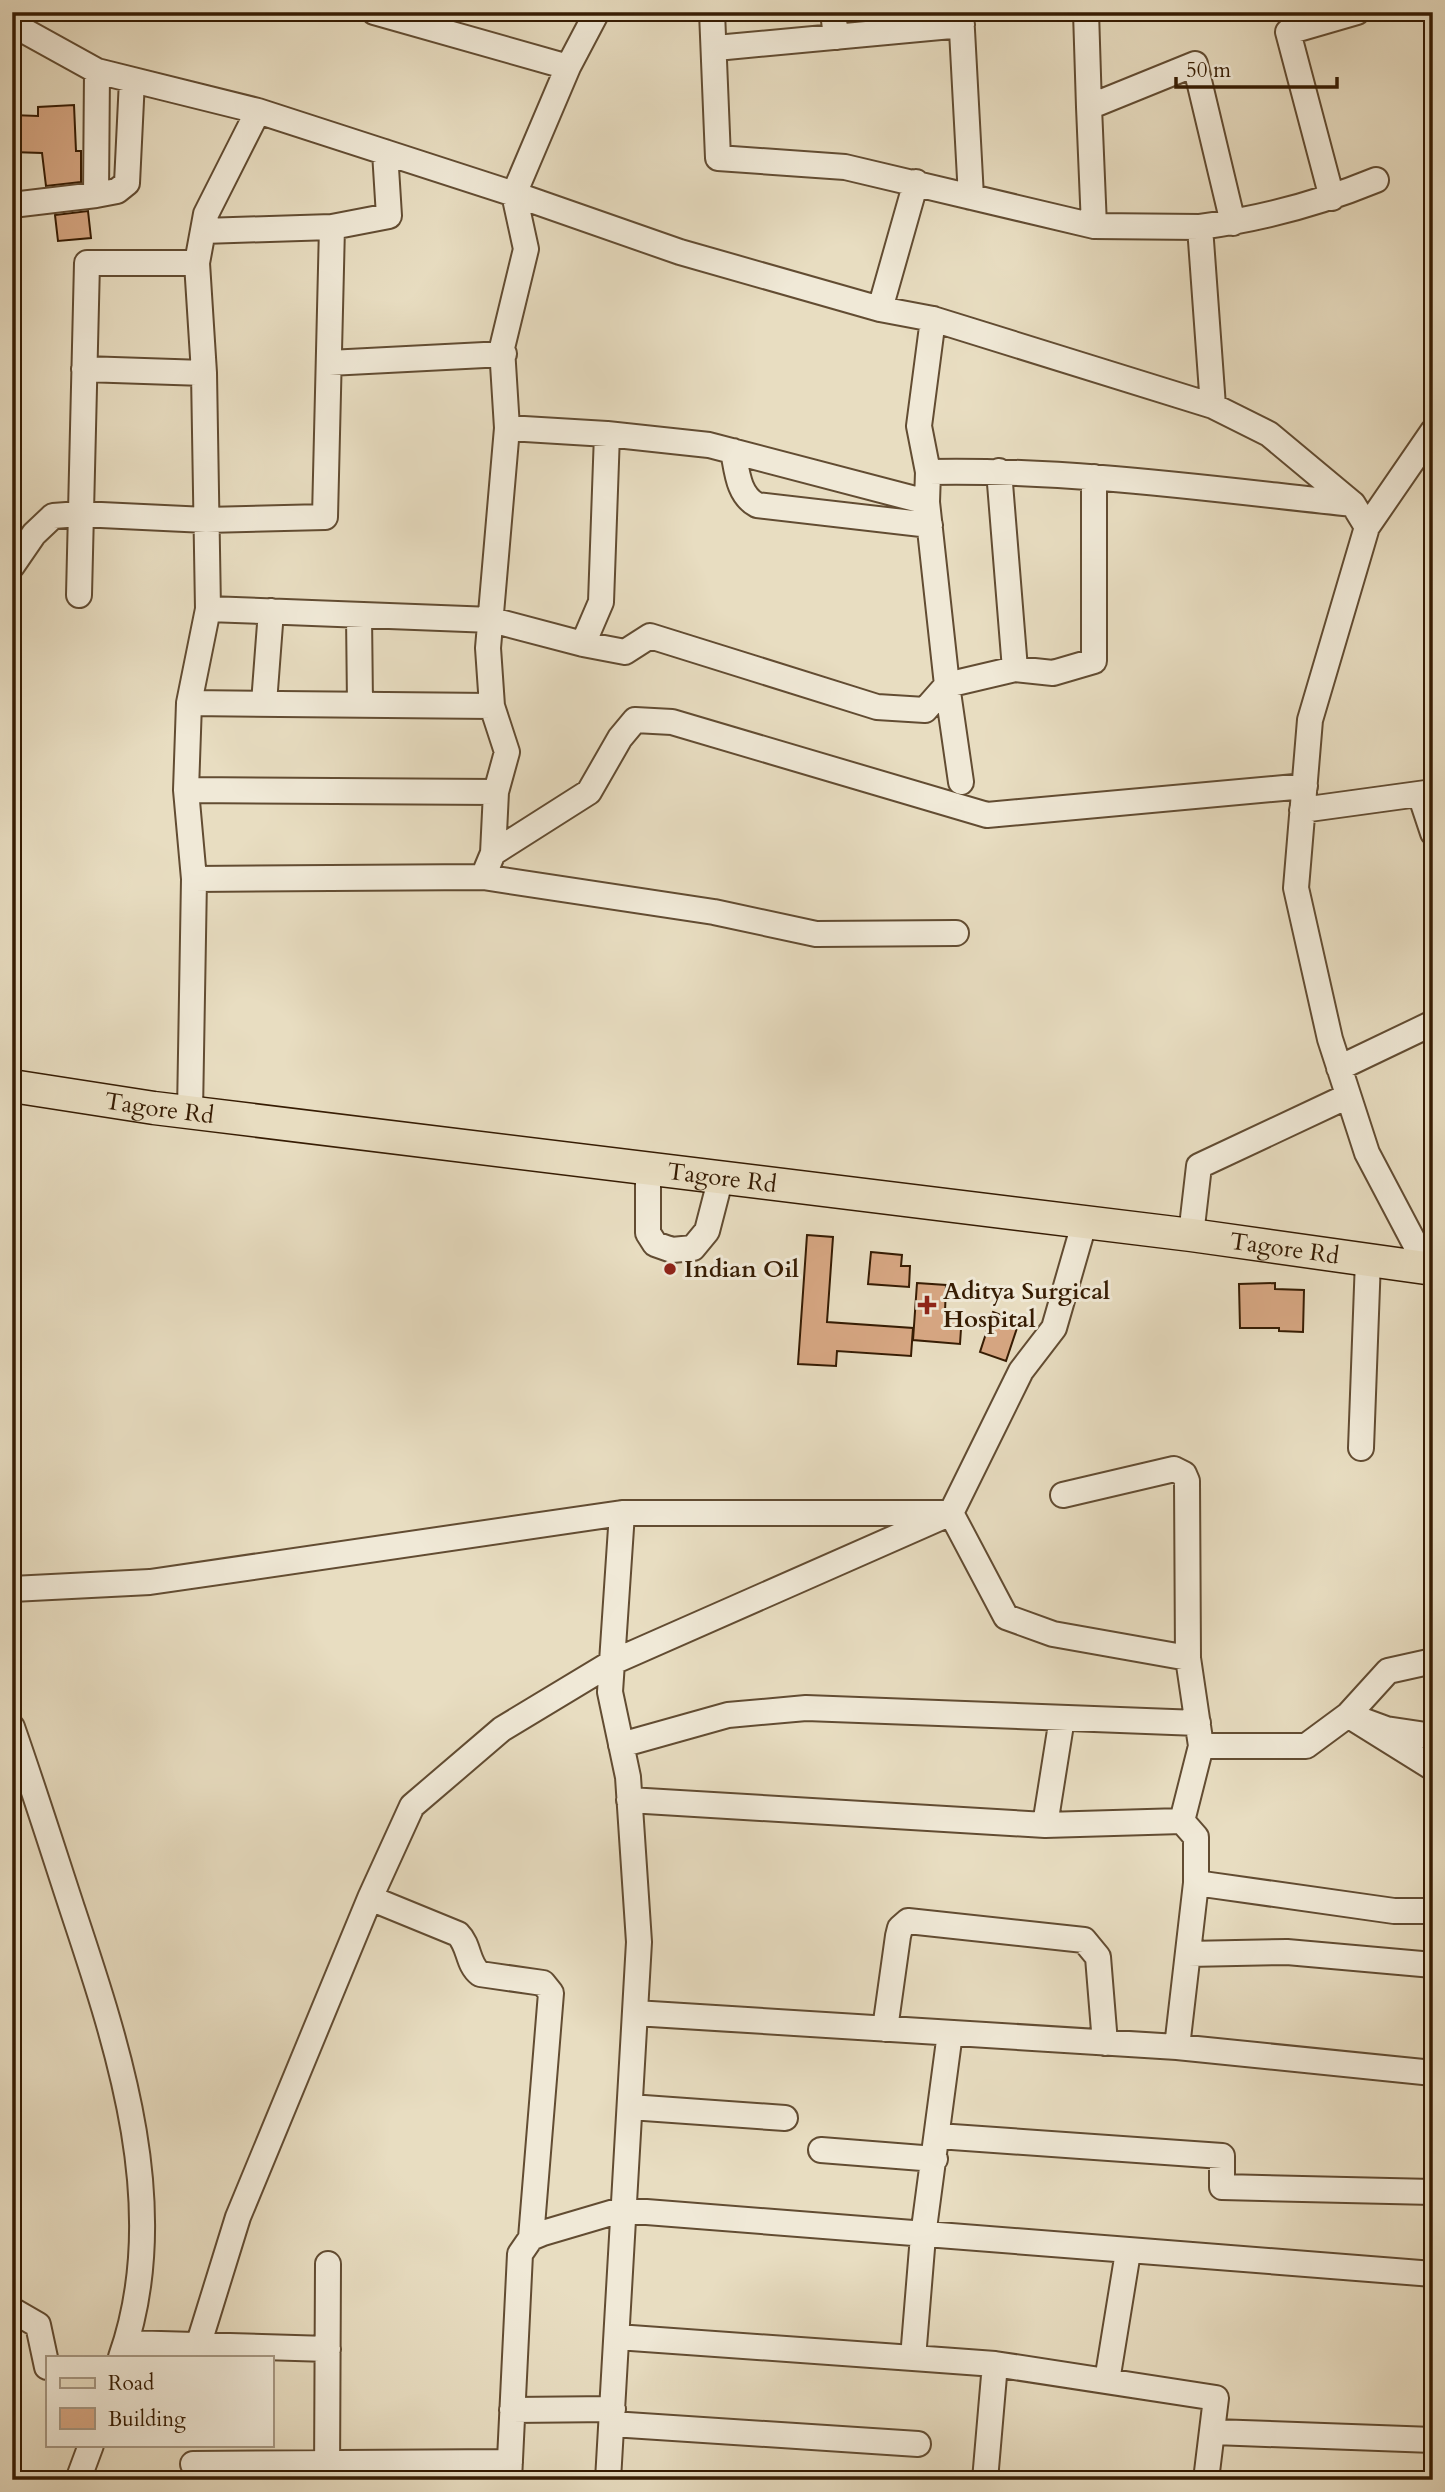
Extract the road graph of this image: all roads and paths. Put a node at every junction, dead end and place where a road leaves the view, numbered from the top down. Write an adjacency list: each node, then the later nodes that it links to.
1 (374, 12): 11 (street)
2 (597, 12): 11 (street)
3 (712, 12): 10 (street)
4 (833, 12): 9 (street)
5 (1086, 12): 14 (street)
6 (1357, 12): 22 (street)
7 (961, 19): 9 (street); 21 (street)
8 (12, 24): 12 (street)
9 (836, 37): 10 (street)
10 (716, 48): 18 (street)
11 (568, 67): 19 (street)
12 (97, 71): 13 (street); 20 (street)
13 (132, 80): 15 (street); 20 (street)
14 (1089, 107): 24 (street); 25 (street)
15 (258, 111): 16 (street); 28 (street)
16 (384, 152): 19 (street); 26 (street)
17 (1376, 180): 22 (street)
18 (916, 182): 21 (street); 30 (street)
19 (514, 194): 30 (street); 32 (street)
20 (96, 195): 23 (street)
21 (971, 197): 25 (street)
22 (1332, 198): 24 (street)
23 (12, 205)
24 (1233, 223): 27 (street)
25 (1094, 226): 27 (street)
26 (332, 227): 28 (street); 33 (street)
27 (1200, 227): 36 (street)
28 (203, 231): 29 (street)
29 (197, 263): 34 (street); 35 (street)
30 (880, 309): 31 (street)
31 (933, 320): 36 (street); 42 (street)
32 (503, 354): 33 (street); 37 (street)
33 (329, 363): 47 (street)
34 (84, 369): 35 (street); 45 (street)
35 (204, 373): 47 (street)
36 (1213, 406): 44 (street)
37 (507, 428): 39 (street); 54 (street)
38 (1433, 431): 48 (street)
39 (607, 434): 40 (street); 55 (street)
40 (733, 452): 46 (street); 46 (street)
41 (999, 471): 42 (street); 43 (street); 56 (street)
42 (928, 472): 46 (street)
43 (1094, 477): 44 (street); 56 (street)
44 (1353, 505): 48 (street)
45 (80, 514): 47 (street); 49 (street); 50 (street)
46 (928, 514): 57 (street)
47 (206, 520): 51 (street)
48 (1367, 527): 66 (street)
49 (12, 566)
50 (79, 595)
51 (208, 609): 52 (street); 58 (street)
52 (271, 611): 53 (street); 59 (street)
53 (359, 615): 54 (street); 60 (street)
54 (492, 620): 55 (street); 61 (street)
55 (583, 644): 57 (street)
56 (1015, 669): 57 (street)
57 (947, 685): 62 (street)
58 (189, 703): 59 (street); 63 (street)
59 (264, 704): 60 (street)
60 (360, 704): 61 (street)
61 (492, 706): 64 (street)
62 (961, 782)
63 (186, 790): 64 (street); 70 (street)
64 (496, 792): 68 (street)
65 (1426, 793): 66 (street); 67 (street)
66 (1303, 798): 68 (street); 73 (street)
67 (1433, 833)
68 (492, 853): 69 (street)
69 (483, 877): 70 (street); 71 (street)
70 (194, 880): 76 (street)
71 (956, 933)
72 (1433, 1023): 73 (street)
73 (1339, 1069): 75 (street)
74 (12, 1086): 76 (main road, Tagore Rd)
75 (1348, 1096): 80 (street); 81 (street)
76 (190, 1112): 77 (main road, Tagore Rd)
77 (648, 1168): 78 (main road, Tagore Rd); 78 (street)
78 (720, 1177): 79 (main road, Tagore Rd)
79 (1084, 1224): 80 (main road, Tagore Rd); 87 (street)
80 (1191, 1235): 82 (main road, Tagore Rd)
81 (1433, 1254)
82 (1368, 1260): 83 (main road, Tagore Rd); 84 (street)
83 (1433, 1269)
84 (1361, 1448)
85 (1063, 1495): 89 (street)
86 (622, 1513): 87 (street); 88 (street); 91 (street)
87 (951, 1513): 89 (street); 91 (street)
88 (12, 1589)
89 (1188, 1658): 95 (street)
90 (1433, 1661): 92 (street)
91 (612, 1662): 97 (street); 103 (street)
92 (1348, 1715): 95 (street); 96 (street); 98 (street)
93 (1062, 1718): 95 (street); 97 (street); 101 (street)
94 (12, 1728): 127 (street)
95 (1199, 1734): 100 (street)
96 (1433, 1736)
97 (621, 1745): 99 (street)
98 (1433, 1768)
99 (629, 1800): 101 (street); 107 (street)
100 (1182, 1821): 101 (street); 102 (street)
101 (1045, 1825)
102 (1196, 1883): 104 (street); 105 (street)
103 (370, 1898): 120 (street); 128 (street)
104 (1433, 1911)
105 (1188, 1954): 106 (street); 111 (street)
106 (1433, 1965)
107 (635, 2013): 108 (street); 113 (street)
108 (885, 2029): 109 (street); 110 (street)
109 (950, 2033): 110 (street); 115 (street)
110 (1105, 2043): 111 (street)
111 (1177, 2047): 112 (street)
112 (1433, 2073)
113 (630, 2107): 114 (street); 118 (street)
114 (785, 2118)
115 (936, 2147): 116 (street); 117 (street); 119 (street)
116 (821, 2150)
117 (1433, 2192)
118 (621, 2210): 119 (street); 120 (street); 125 (street)
119 (923, 2236): 121 (street); 129 (street)
120 (531, 2238): 133 (street)
121 (1128, 2252): 123 (street); 132 (street)
122 (328, 2264): 126 (street)
123 (1433, 2274)
124 (12, 2310): 130 (street)
125 (617, 2337): 129 (street); 134 (street)
126 (328, 2349): 128 (street); 141 (street)
127 (124, 2350): 128 (street)
128 (198, 2352)
129 (913, 2358): 131 (street)
130 (46, 2362)
131 (995, 2364): 132 (street); 144 (street)
132 (1107, 2381): 135 (street)
133 (512, 2410): 134 (street); 140 (street)
134 (612, 2416): 137 (street); 143 (street)
135 (1214, 2432): 136 (street); 145 (street)
136 (1433, 2441)
137 (918, 2445)
138 (91, 2446): 142 (street)
139 (193, 2463): 141 (street)
140 (509, 2471): 141 (street)
141 (328, 2472)
142 (78, 2480)
143 (608, 2480)
144 (985, 2480)
145 (1206, 2480)

